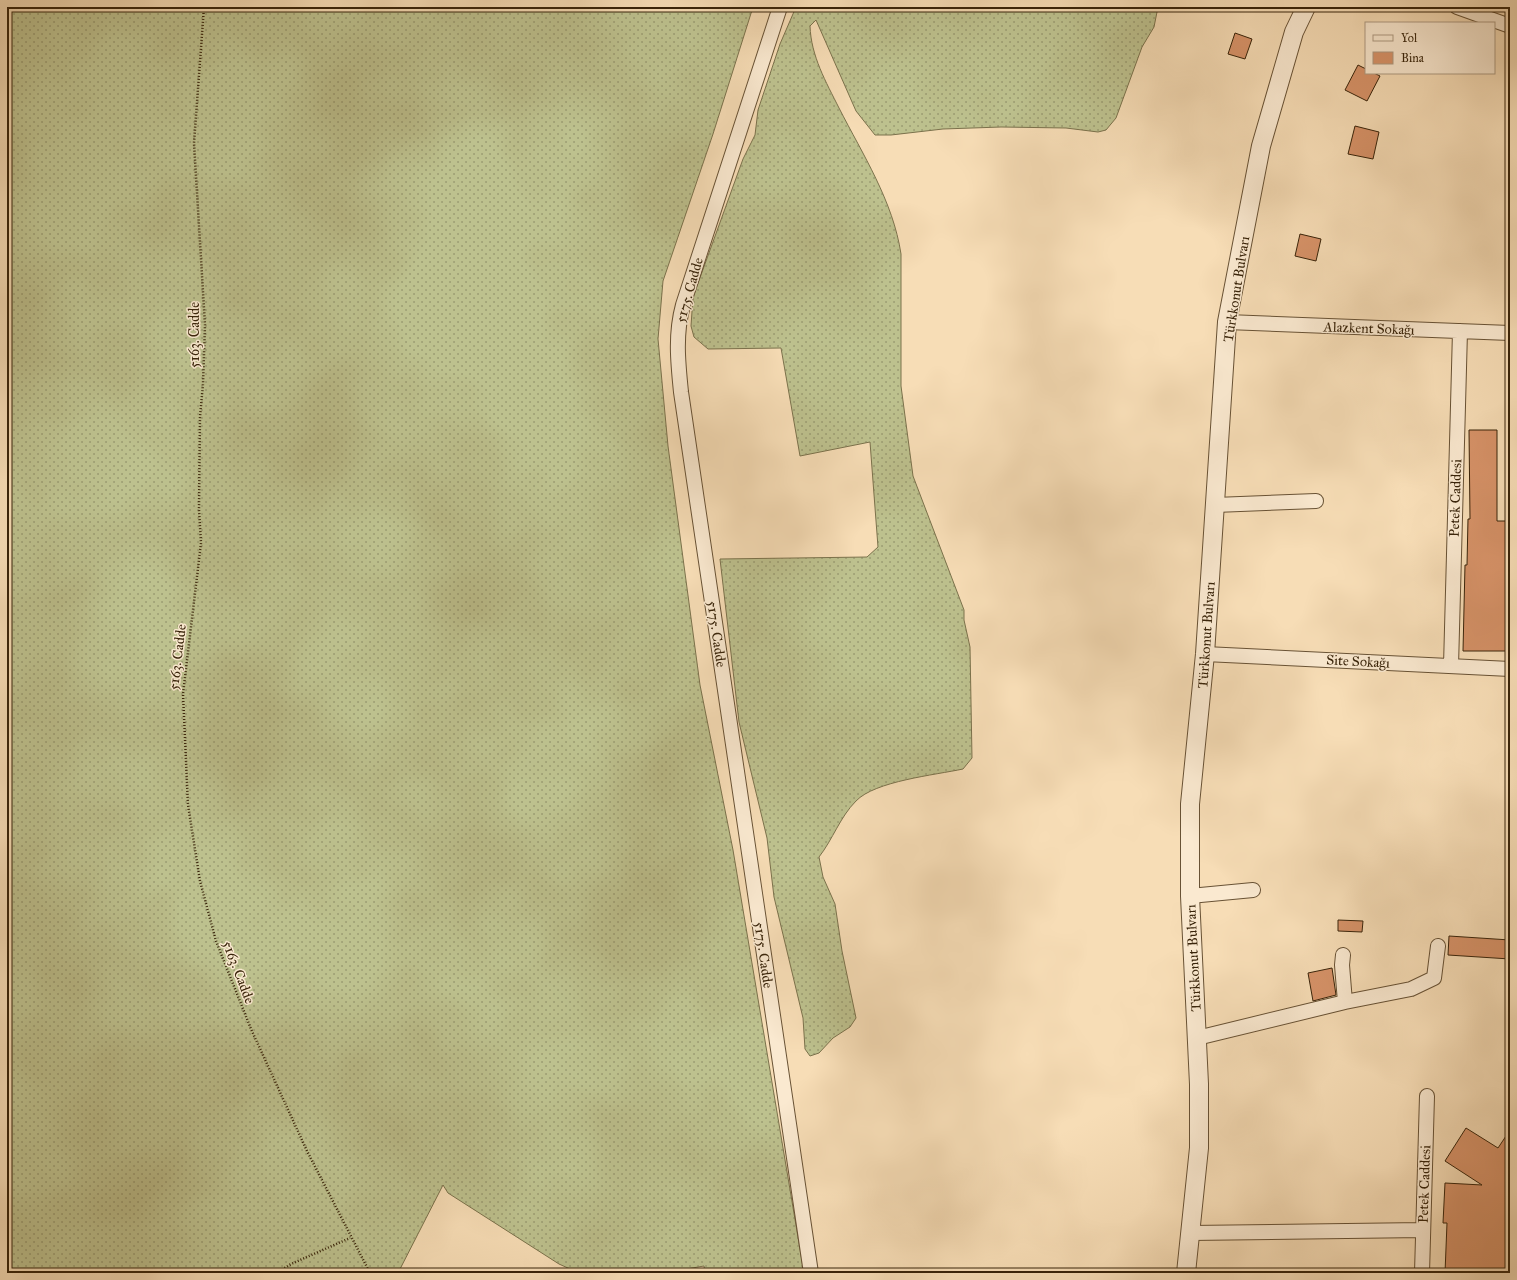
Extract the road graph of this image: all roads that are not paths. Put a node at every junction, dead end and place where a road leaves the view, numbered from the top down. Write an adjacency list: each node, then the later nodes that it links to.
1 (780, 7): 22 (street, 5175. Cadde)
2 (1306, 7): 5 (street, Türkkonut Bulvarı)
3 (1457, 7): 4 (street)
4 (1510, 26)
5 (1227, 322): 6 (street, Alazkent Sokağı); 9 (street, Türkkonut Bulvarı)
6 (1460, 331): 7 (street, Alazkent Sokağı); 11 (street, Petek Caddesi)
7 (1510, 333)
8 (1316, 501): 9 (street)
9 (1215, 505): 10 (street, Türkkonut Bulvarı)
10 (1205, 654): 11 (street, Site Sokağı); 14 (street, Türkkonut Bulvarı)
11 (1451, 666): 12 (street, Site Sokağı)
12 (1510, 669)
13 (1253, 890): 14 (street)
14 (1190, 896): 18 (street, Türkkonut Bulvarı)
15 (1438, 946): 17 (street)
16 (1343, 955): 17 (street)
17 (1345, 1002): 18 (street)
18 (1197, 1038): 21 (street, Türkkonut Bulvarı)
19 (1427, 1096): 20 (street, Petek Caddesi)
20 (1423, 1230): 21 (street); 24 (street, Petek Caddesi)
21 (1190, 1232): 23 (street, Türkkonut Bulvarı)
22 (811, 1273)
23 (1186, 1273)
24 (1422, 1273)

